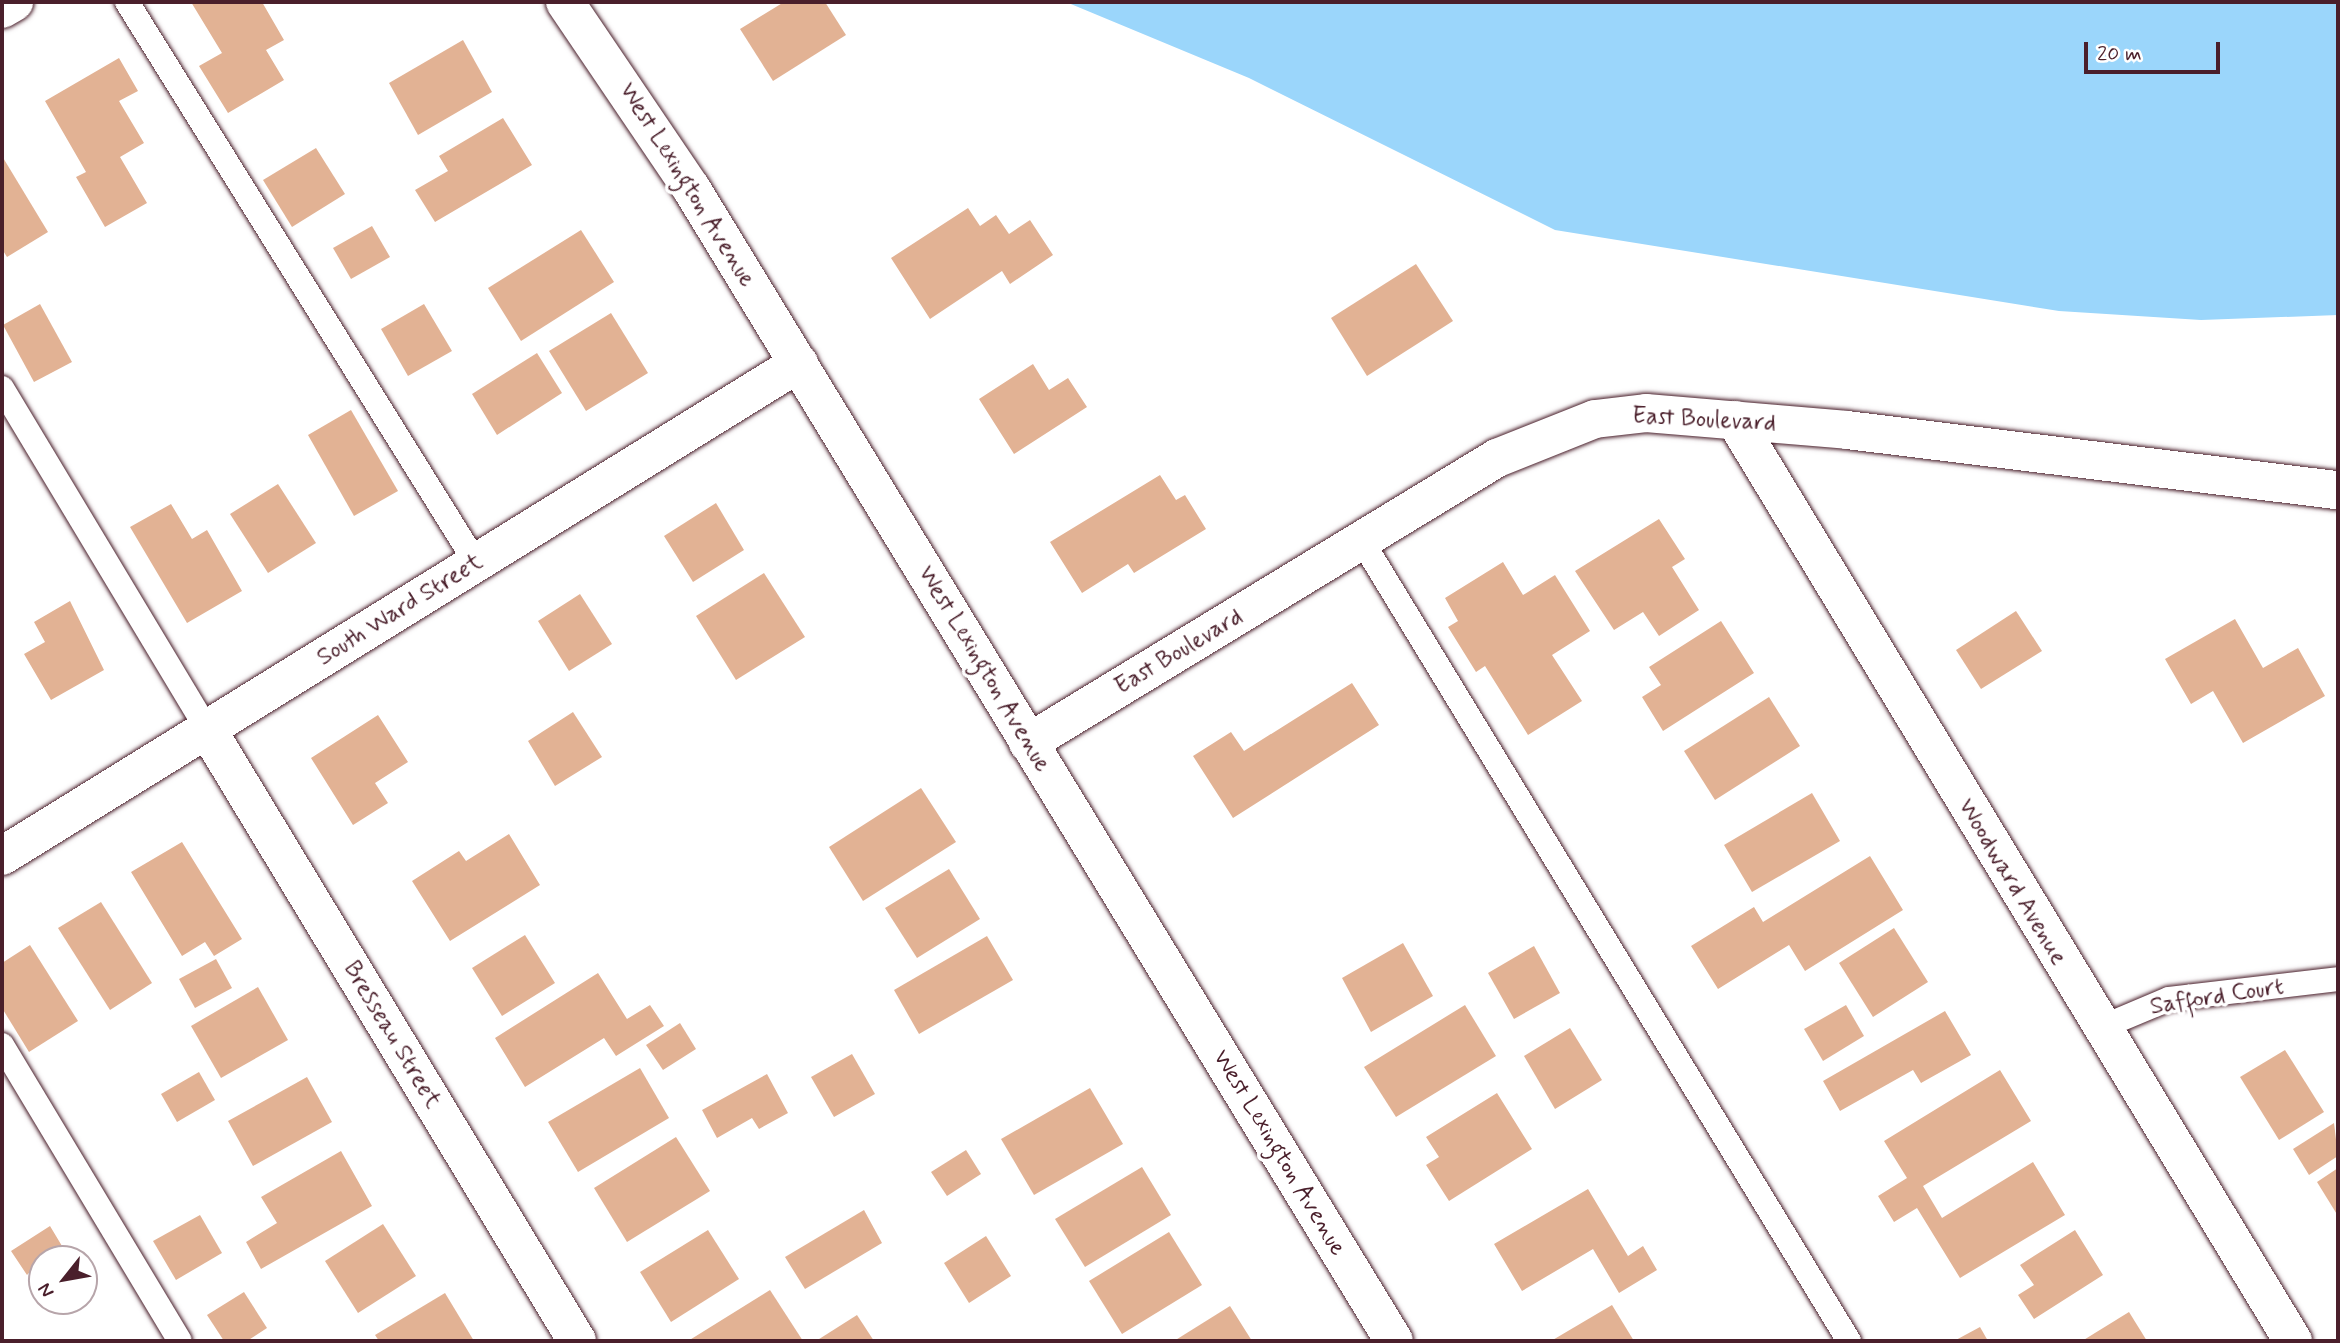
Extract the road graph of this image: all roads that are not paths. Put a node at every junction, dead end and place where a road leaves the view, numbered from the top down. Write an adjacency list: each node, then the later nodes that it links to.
1 (14, 2): 4 (street)
2 (127, 2): 10 (lane)
3 (565, 2): 5 (street, West Lexington Avenue)
4 (2, 9)
5 (799, 363): 10 (street, South Ward Street); 12 (street, West Lexington Avenue)
6 (2, 388): 11 (lane)
7 (1735, 420): 8 (street, East Boulevard); 9 (street, East Boulevard); 15 (street, Woodward Avenue)
8 (2338, 490)
9 (1363, 541): 12 (street, East Boulevard); 20 (lane)
10 (476, 563): 11 (street, South Ward Street)
11 (207, 729): 13 (street, South Ward Street); 18 (street, Bresseau Street)
12 (1028, 743): 19 (street, West Lexington Avenue)
13 (2, 856)
14 (2338, 979): 15 (lane, Safford Court)
15 (2100, 1028): 21 (street, Woodward Avenue)
16 (2, 1045): 17 (lane)
17 (180, 1341)
18 (577, 1341)
19 (1394, 1341)
20 (1849, 1341)
21 (2294, 1341)

